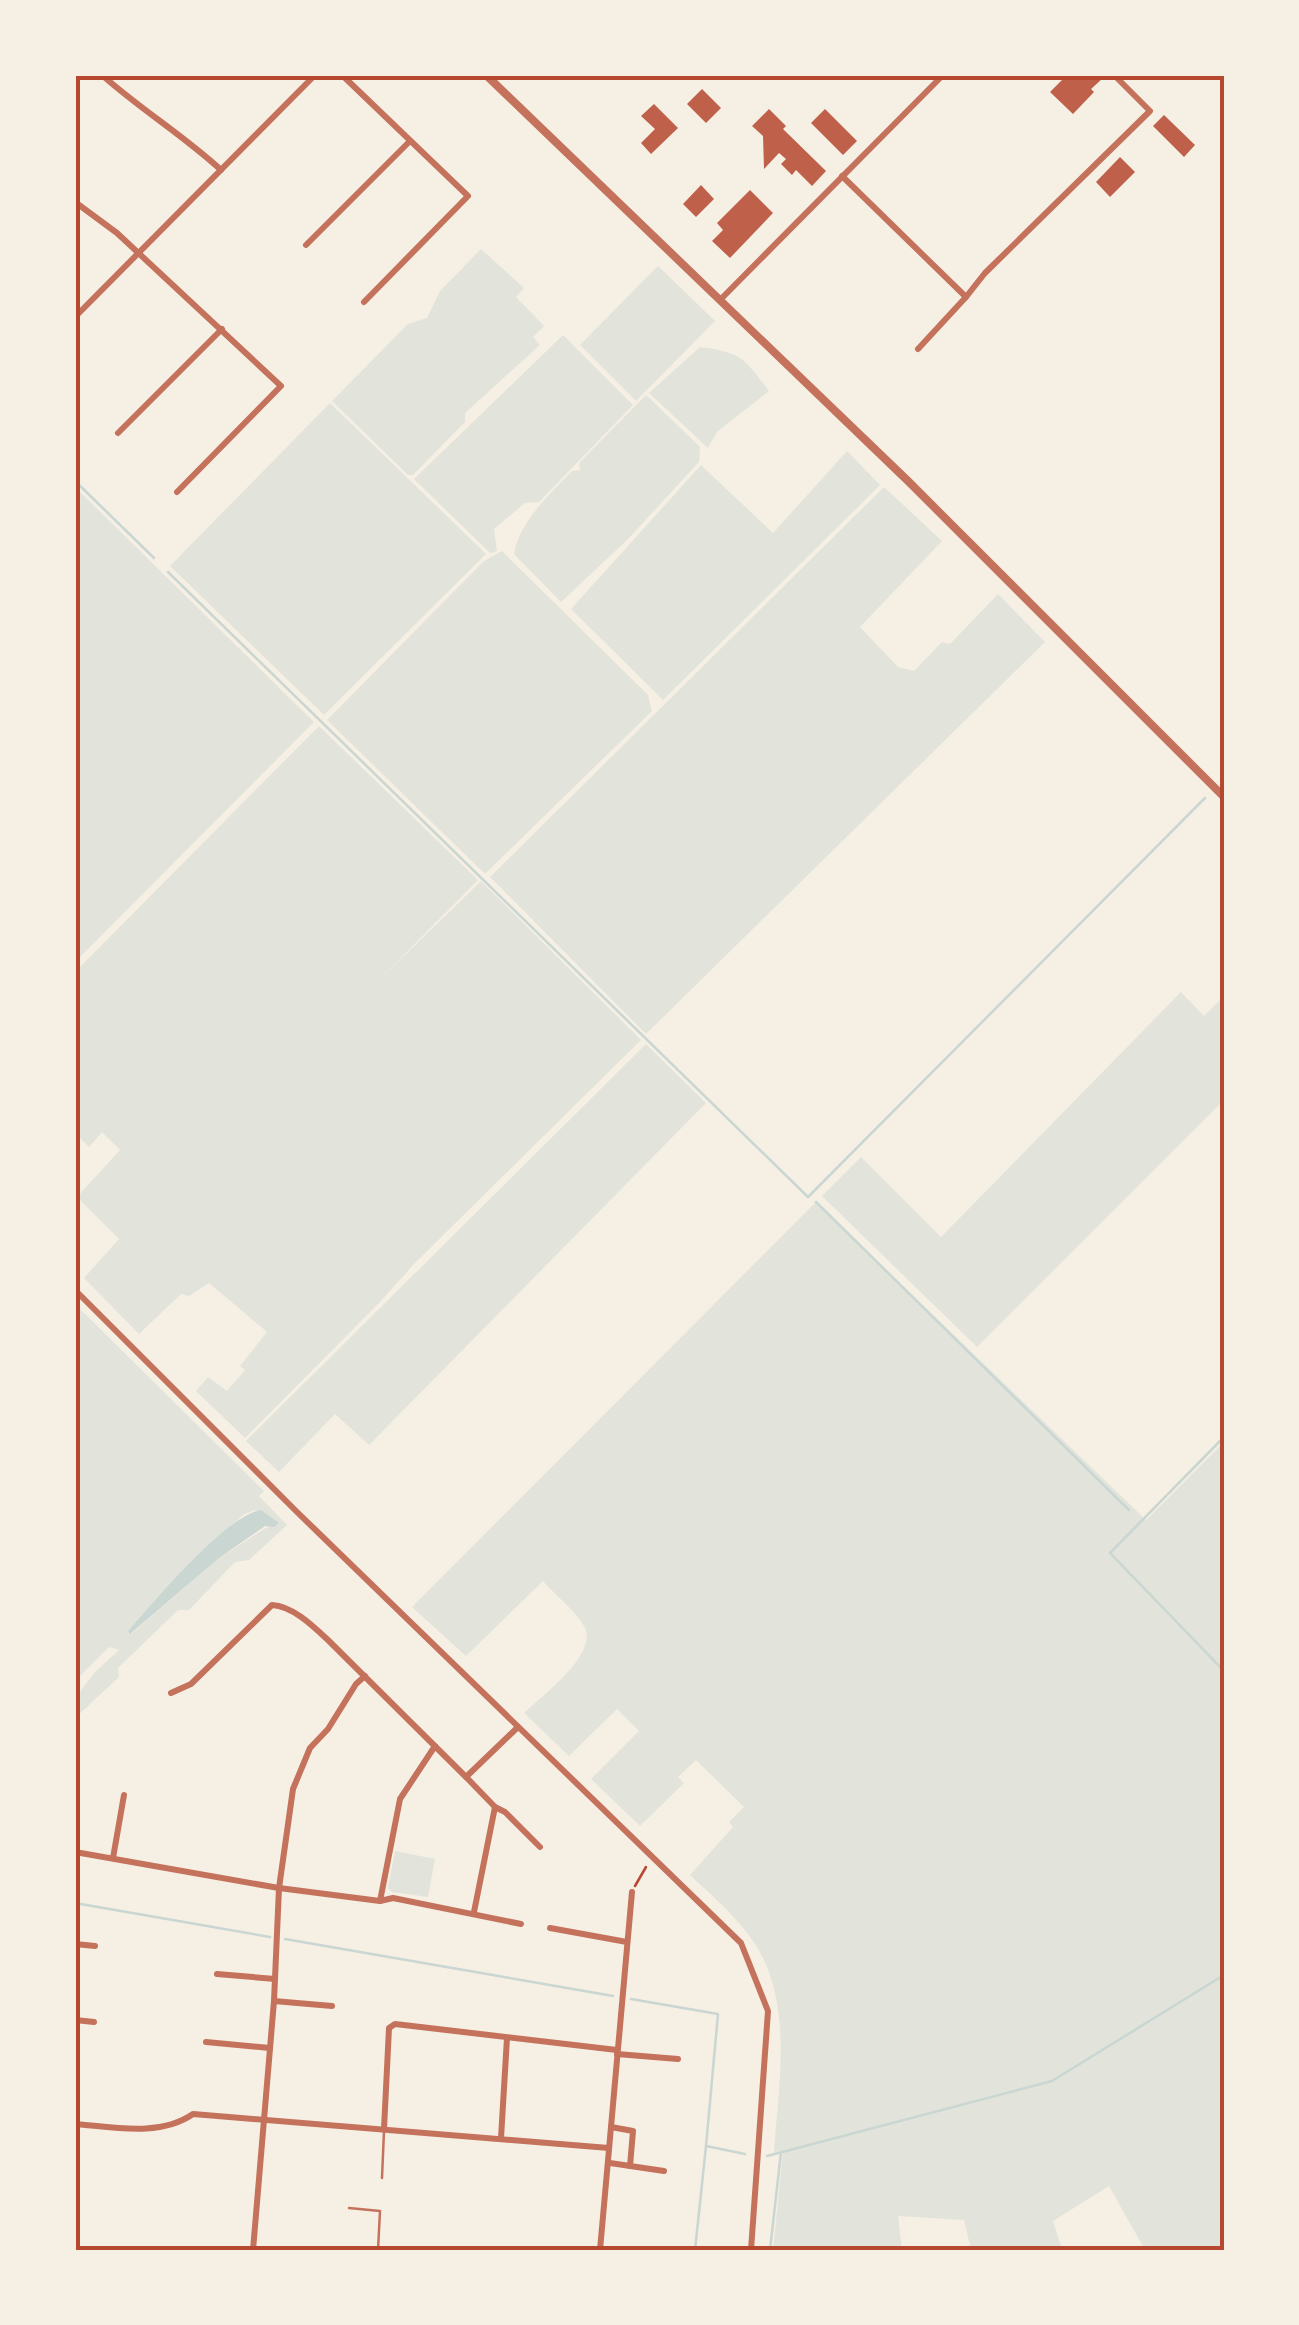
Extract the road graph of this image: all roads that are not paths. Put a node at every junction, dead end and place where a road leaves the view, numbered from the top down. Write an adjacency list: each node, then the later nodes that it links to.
1 (102, 75): 8 (street)
2 (342, 75): 7 (street)
3 (486, 75): 14 (street)
4 (943, 75): 9 (street)
5 (1114, 75): 13 (street)
6 (312, 76): 8 (street)
7 (410, 141): 11 (street); 15 (street)
8 (220, 170): 12 (street)
9 (842, 176): 13 (street); 14 (street)
10 (75, 202): 12 (street)
11 (306, 245)
12 (138, 252): 16 (street); 17 (street)
13 (966, 298): 18 (street)
14 (720, 300): 21 (street)
15 (364, 302)
16 (75, 316)
17 (222, 329): 19 (street); 20 (street)
18 (918, 349)
19 (118, 433)
20 (177, 492)
21 (1224, 797)
22 (75, 1290): 25 (street)
23 (365, 1676): 24 (street); 26 (street); 33 (street)
24 (171, 1692)
25 (518, 1727): 27 (street); 67 (street)
26 (436, 1746): 27 (street); 35 (street)
27 (466, 1777): 29 (street)
28 (124, 1795): 32 (street)
29 (495, 1807): 30 (street); 36 (street)
30 (540, 1847)
31 (75, 1852): 32 (street)
32 (113, 1858): 33 (street)
33 (280, 1888): 35 (street); 43 (street)
34 (632, 1892): 39 (street)
35 (380, 1902): 36 (street)
36 (474, 1913): 37 (street)
37 (521, 1924)
38 (550, 1928): 39 (street)
39 (627, 1942): 51 (street)
40 (75, 1944): 41 (street)
41 (95, 1946)
42 (217, 1974): 43 (street)
43 (275, 1979): 44 (street)
44 (274, 2001): 45 (street); 50 (street)
45 (332, 2006)
46 (75, 2020): 47 (street)
47 (94, 2022)
48 (507, 2038): 51 (street); 56 (street); 57 (street)
49 (206, 2042): 50 (street)
50 (270, 2048): 53 (street)
51 (617, 2052): 52 (street); 55 (street)
52 (678, 2059)
53 (263, 2120): 54 (street); 56 (street); 64 (street)
54 (75, 2124)
55 (611, 2126): 58 (street); 60 (street)
56 (384, 2129): 57 (street); 62 (lane)
57 (501, 2138): 58 (street)
58 (609, 2148): 59 (street)
59 (610, 2163): 60 (street); 66 (street)
60 (630, 2166): 61 (street)
61 (664, 2171)
62 (382, 2178)
63 (349, 2208): 65 (lane)
64 (253, 2250)
65 (378, 2250)
66 (600, 2250)
67 (751, 2250)

